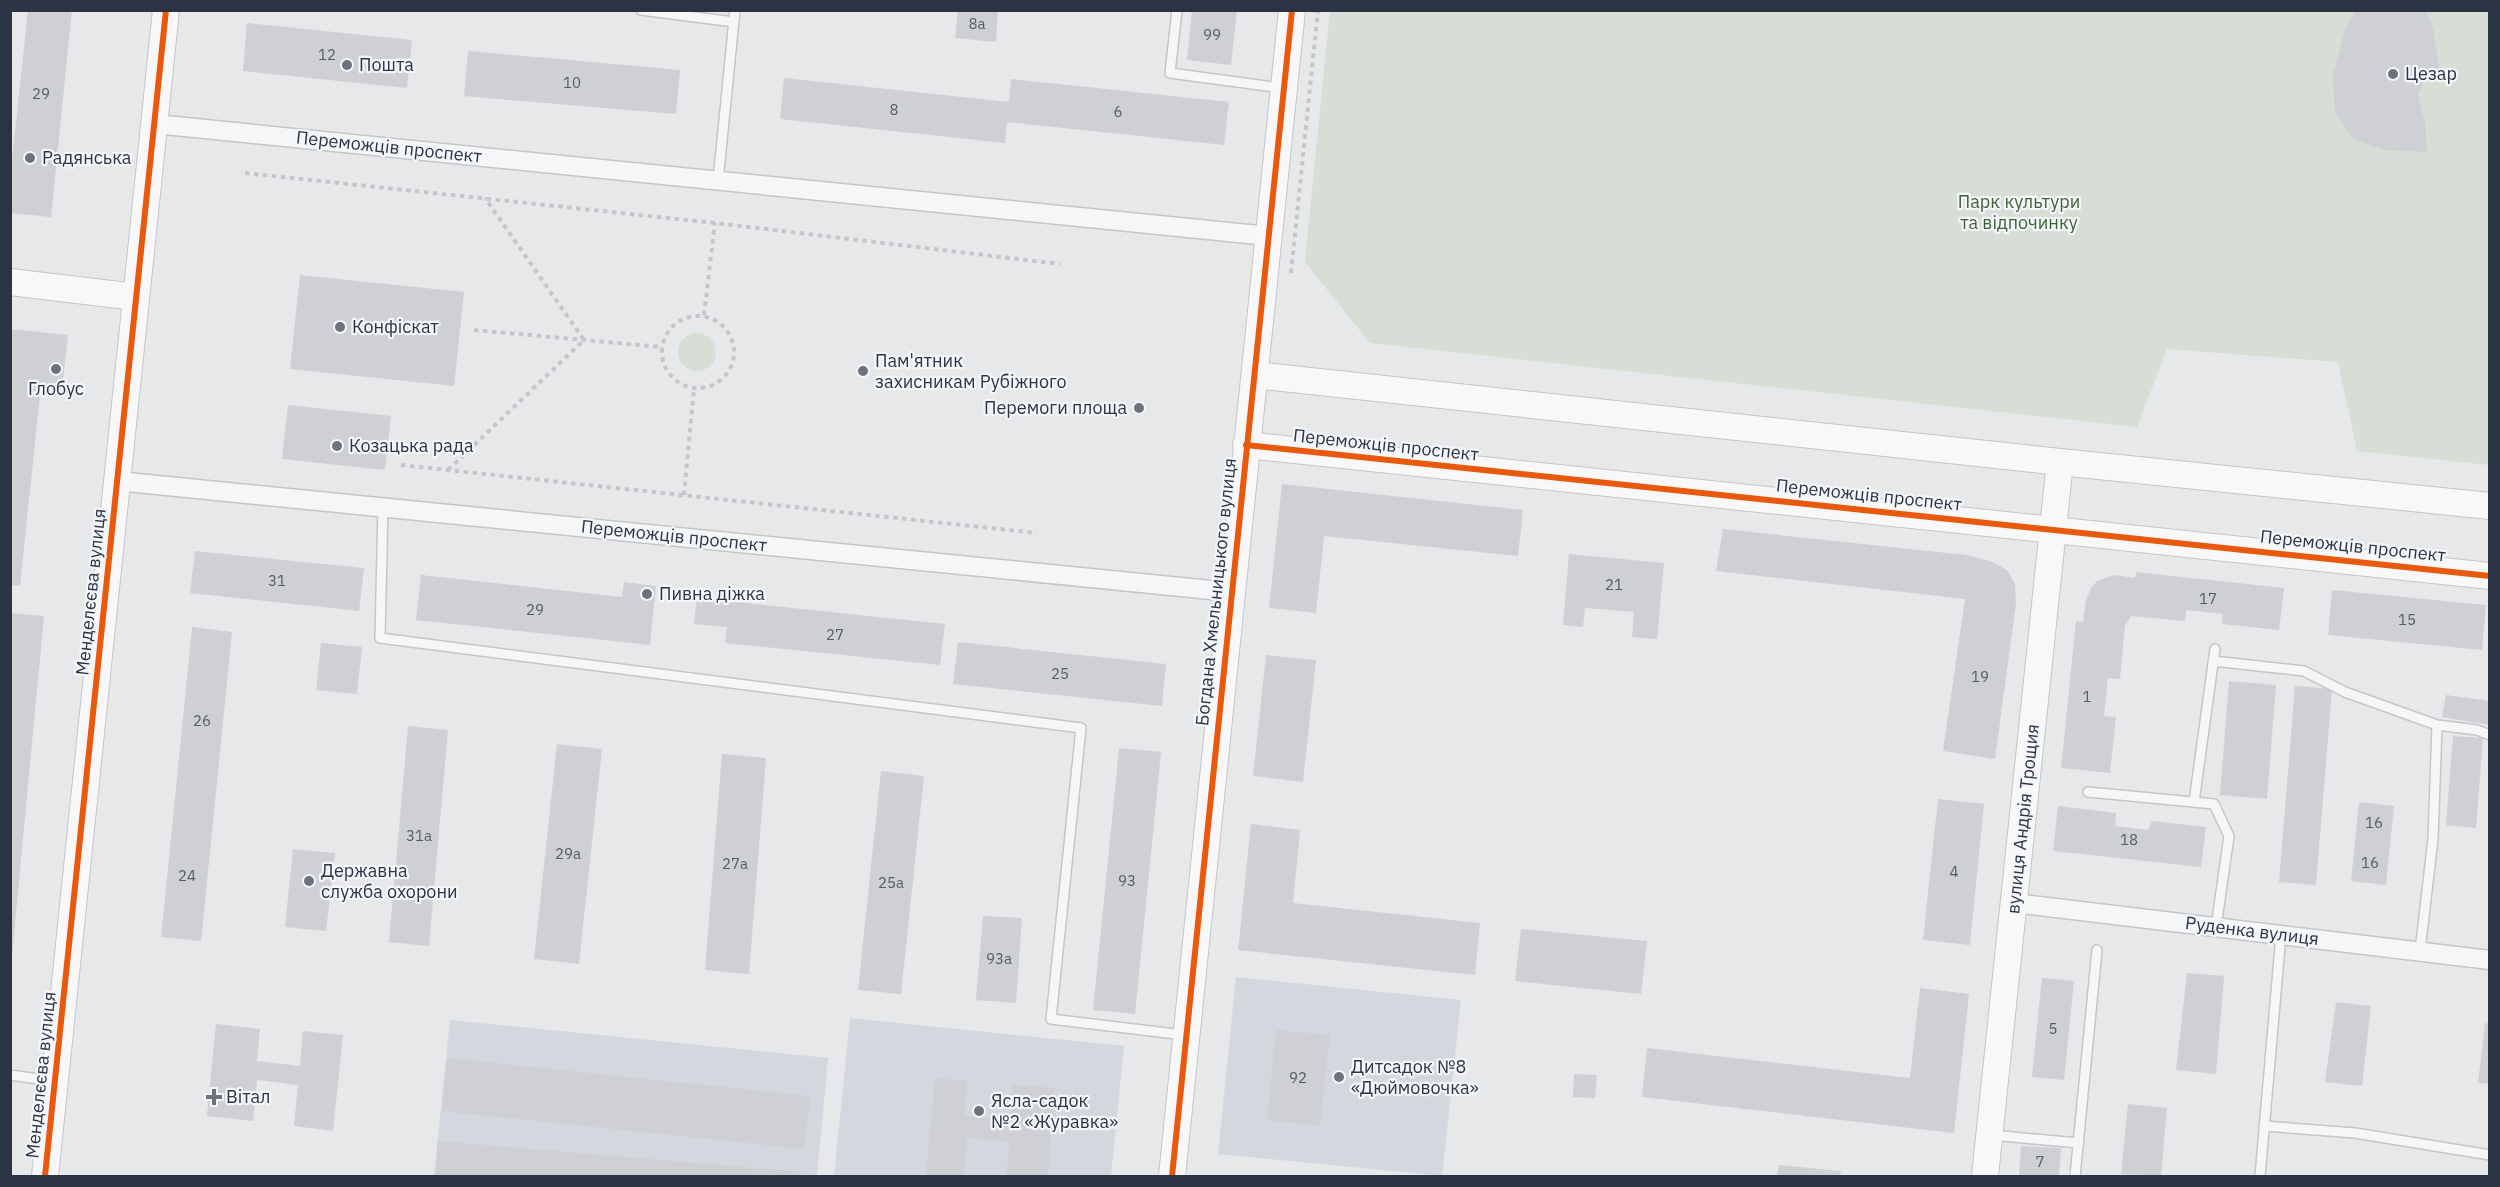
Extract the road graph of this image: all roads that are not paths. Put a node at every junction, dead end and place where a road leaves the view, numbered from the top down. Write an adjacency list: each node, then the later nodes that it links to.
1 (166, 10): 8 (street, Менделєєва вулиця)
2 (641, 10): 6 (lane)
3 (735, 10): 6 (lane)
4 (1177, 10): 7 (lane)
5 (1292, 10): 7 (street, Богдана Хмельницького вулиця)
6 (734, 22): 9 (lane)
7 (1284, 88): 10 (street, Богдана Хмельницького вулиця)
8 (155, 124): 9 (street, Переможців проспект); 12 (street, Менделєєва вулиця)
9 (718, 181): 10 (street, Переможців проспект)
10 (1268, 236): 13 (street, Богдана Хмельницького вулиця)
11 (10, 282): 12 (street)
12 (136, 297): 16 (street, Менделєєва вулиця)
13 (1256, 375): 14 (street, Богдана Хмельницького вулиця); 15 (street)
14 (1246, 445): 19 (street, Переможців проспект); 21 (street, Богдана Хмельницького вулиця)
15 (2060, 462): 17 (street); 19 (street, вулиця Андрія Трощия)
16 (117, 481): 18 (street, Переможців проспект); 36 (street, Менделєєва вулиця)
17 (2490, 506)
18 (383, 507): 21 (street, Переможців проспект); 34 (lane)
19 (2053, 529): 20 (street, Переможців проспект); 28 (street, вулиця Андрія Трощия)
20 (2490, 576)
21 (1231, 592): 34 (street, Богдана Хмельницького вулиця)
22 (2215, 649): 23 (lane)
23 (2213, 661): 24 (lane); 27 (lane)
24 (2437, 725): 25 (lane); 32 (lane)
25 (2490, 735)
26 (2088, 792): 27 (lane)
27 (2193, 802): 29 (lane)
28 (2014, 903): 29 (street, Руденка вулиця); 38 (street, вулиця Андрія Трощия)
29 (2216, 927): 30 (street, Руденка вулиця)
30 (2281, 935): 32 (street, Руденка вулиця); 37 (lane)
31 (2097, 950): 39 (lane)
32 (2420, 951): 33 (street, Руденка вулиця)
33 (2490, 960)
34 (1186, 1035): 42 (street, Богдана Хмельницького вулиця)
35 (10, 1075): 36 (lane)
36 (55, 1082): 41 (street, Менделєєва вулиця)
37 (2264, 1126): 40 (lane); 45 (lane)
38 (1989, 1135): 39 (lane); 43 (street, вулиця Андрія Трощия)
39 (2079, 1143): 44 (lane)
40 (2490, 1155)
41 (45, 1176)
42 (1172, 1176)
43 (1985, 1176)
44 (2075, 1176)
45 (2260, 1176)

